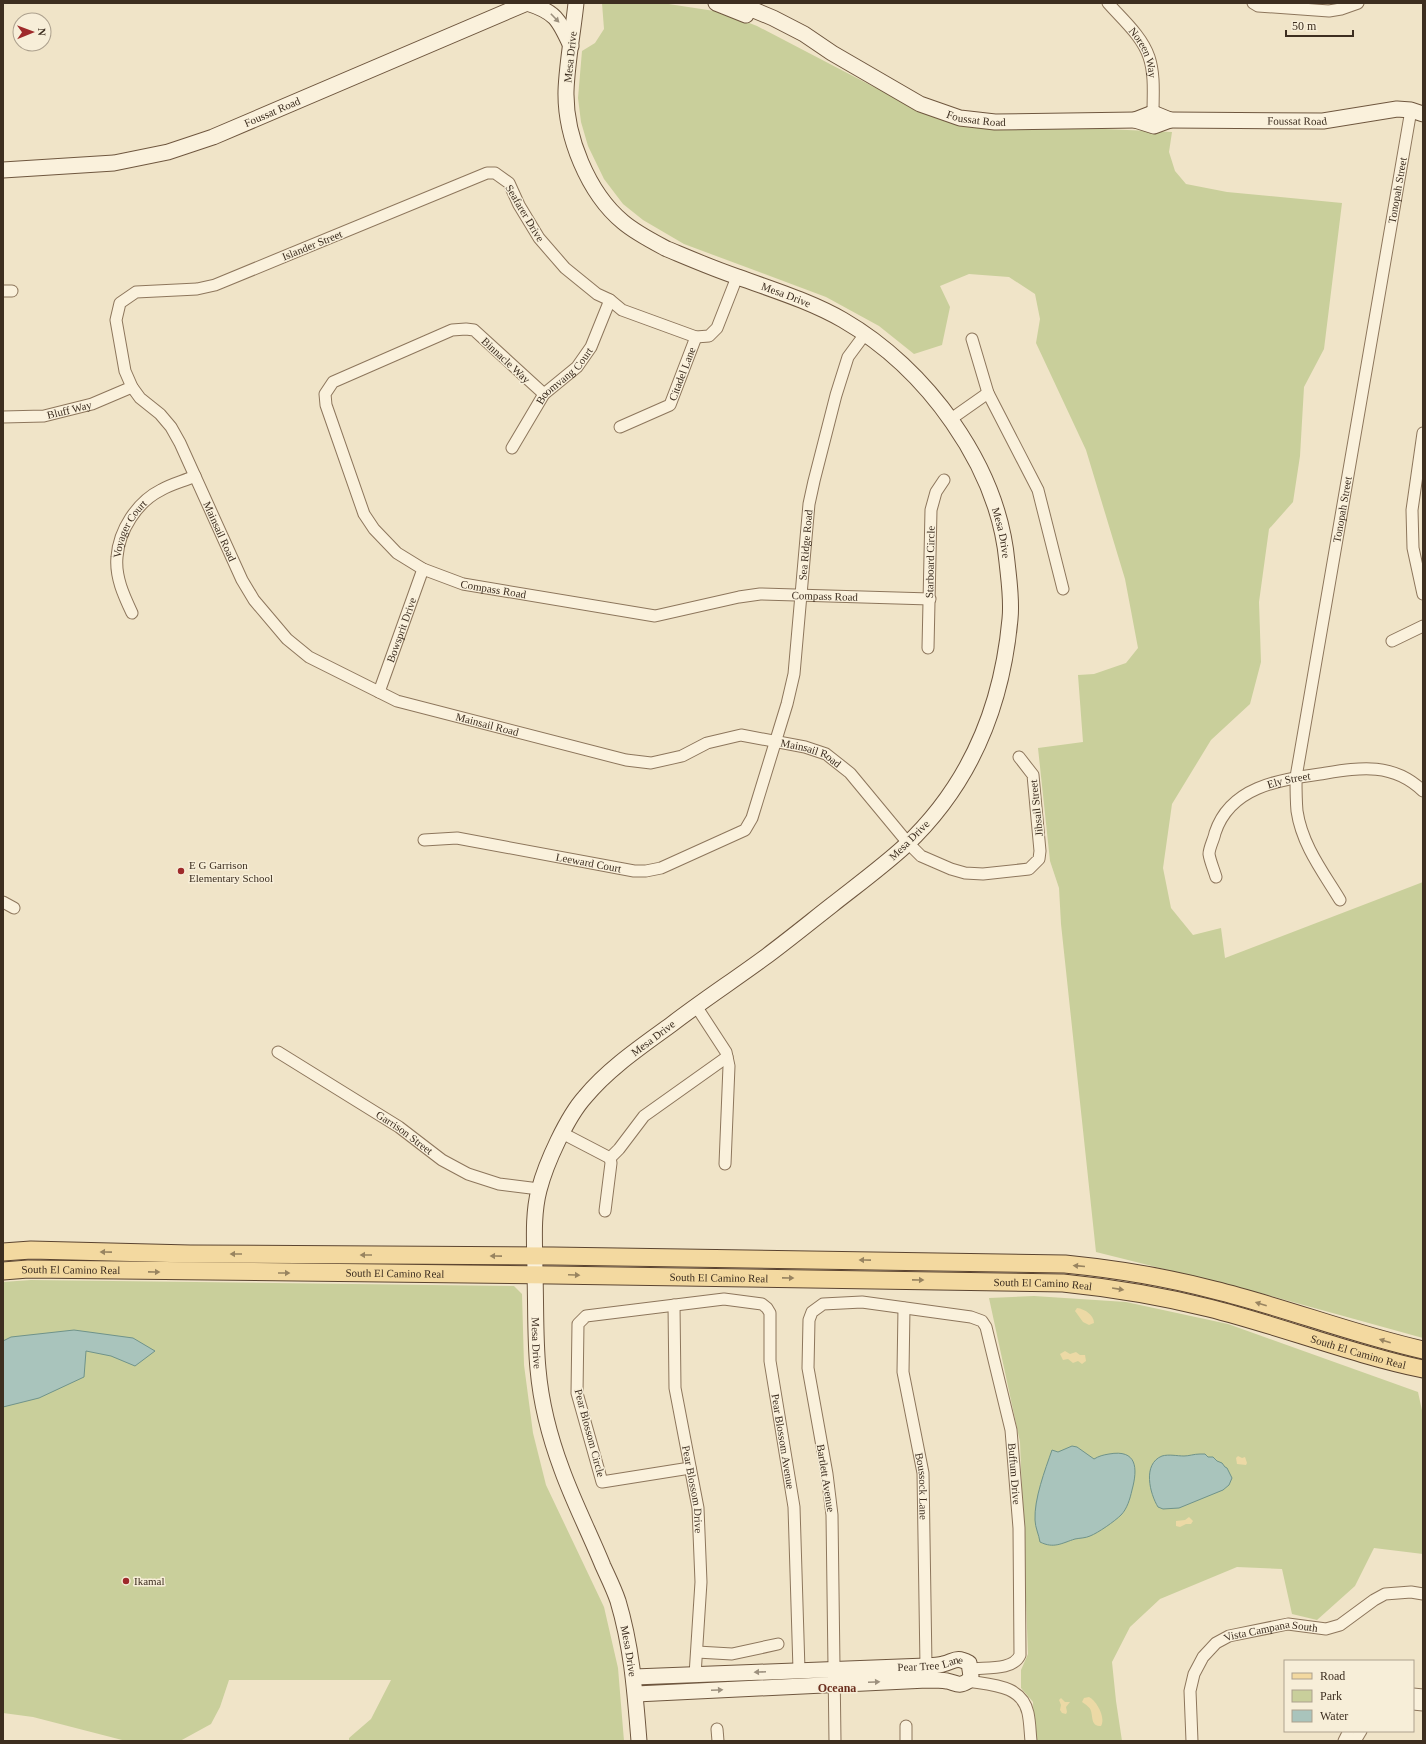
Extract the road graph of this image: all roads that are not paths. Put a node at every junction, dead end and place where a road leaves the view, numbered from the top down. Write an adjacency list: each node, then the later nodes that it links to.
1 (527, 3): 8 (main road, one-way to 8); 14 (main road, Foussat Road)
2 (576, 3): 8 (main road, Mesa Drive)
3 (716, 3): 9 (main road, Foussat Road)
4 (737, 3): 9 (main road, Foussat Road)
5 (1108, 3): 11 (street, Noreen Way)
6 (1253, 3): 7 (street)
7 (1358, 3)
8 (571, 46): 16 (main road, Mesa Drive)
9 (832, 53): 12 (main road, Foussat Road)
10 (1417, 112): 13 (main road, Foussat Road); 46 (street, Tonopah Street)
11 (1153, 113): 12 (main road, Foussat Road); 13 (main road, Foussat Road)
12 (1135, 120): 13 (main road, Foussat Road)
13 (1170, 120)
14 (3, 170)
15 (495, 173): 17 (street, Islander Street); 18 (street, Seafarer Drive)
16 (737, 277): 20 (main road, Mesa Drive); 21 (street)
17 (124, 299): 23 (street, Mainsail Road)
18 (610, 300): 21 (street, Seafarer Drive); 25 (street, Boomvang Court)
19 (466, 329): 25 (street, Binnacle Way); 34 (street, Compass Road)
20 (865, 334): 27 (main road, Mesa Drive); 37 (street, Sea Ridge Road)
21 (696, 337): 28 (street, Citadel Lane)
22 (972, 339): 24 (street)
23 (132, 387): 26 (street, Bluff Way); 31 (street, Mainsail Road)
24 (988, 393): 27 (street); 35 (street)
25 (544, 394): 30 (street, Boomvang Court)
26 (3, 417)
27 (951, 419): 50 (main road, Mesa Drive)
28 (620, 427)
29 (1423, 433): 32 (street)
30 (512, 448)
31 (195, 476): 39 (street, Voyager Court); 43 (street, Mainsail Road)
32 (1419, 476): 36 (street)
33 (944, 480): 38 (street, Starboard Circle)
34 (423, 569): 37 (street, Compass Road); 43 (street, Bowsprit Drive)
35 (1062, 589)
36 (1423, 594)
37 (802, 595): 38 (street, Compass Road); 44 (street, Sea Ridge Road)
38 (930, 599): 42 (street, Starboard Circle)
39 (132, 613)
40 (1423, 626): 41 (street)
41 (1392, 641)
42 (928, 648)
43 (379, 692): 44 (street, Mainsail Road)
44 (776, 740): 48 (street, Sea Ridge Road); 50 (street, Mainsail Road)
45 (1019, 757): 51 (street, Jibsail Street)
46 (1296, 777): 47 (street, Ely Street); 52 (street, Ely Street); 53 (street, Tonopah Street)
47 (1423, 791)
48 (745, 830): 49 (street, Leeward Court)
49 (424, 840)
50 (908, 843): 51 (street, Mainsail Road); 56 (main road, Mesa Drive)
51 (1037, 862)
52 (1216, 877)
53 (1340, 900)
54 (3, 902): 55 (street)
55 (14, 908)
56 (696, 1006): 58 (street); 59 (main road, Mesa Drive)
57 (278, 1052): 62 (street, Garrison Street)
58 (727, 1057): 60 (street); 61 (street)
59 (562, 1133): 60 (street); 62 (main road, Mesa Drive)
60 (610, 1158): 63 (street)
61 (725, 1164)
62 (539, 1189): 65 (main road, Mesa Drive)
63 (605, 1211)
64 (3, 1252): 65 (main road, South El Camino Real, one-way to 64)
65 (535, 1256): 67 (main road, Mesa Drive); 70 (main road, South El Camino Real, one-way to 65)
66 (3, 1271): 67 (main road, South El Camino Real, one-way to 67)
67 (535, 1274): 71 (main road, South El Camino Real, one-way to 71); 81 (main road, Mesa Drive)
68 (674, 1305): 72 (street, Pear Blossom Drive); 72 (street, Pear Blossom Circle); 78 (street, Pear Blossom Avenue)
69 (904, 1308): 76 (street, Boussock Lane); 77 (street, Bartlett Avenue); 80 (street, Buffum Drive)
70 (1423, 1350)
71 (1423, 1369)
72 (690, 1468): 75 (street, Pear Blossom Drive)
73 (1423, 1594): 96 (street, Vista Campana South)
74 (778, 1644): 75 (street)
75 (697, 1652): 79 (street, Pear Blossom Drive)
76 (926, 1666): 77 (main road, Pear Tree Lane); 80 (main road, Pear Tree Lane); 82 (main road)
77 (835, 1669): 78 (main road, Pear Tree Lane); 83 (street, Bartlett Avenue)
78 (799, 1670): 79 (main road, Pear Tree Lane, one-way to 79); 84 (main road)
79 (695, 1675): 81 (main road, Pear Tree Lane); 85 (main road)
80 (970, 1675): 82 (main road, Pear Tree Lane); 95 (street)
81 (634, 1677): 86 (main road, Mesa Drive)
82 (893, 1682): 83 (main road, Pear Tree Lane, one-way to 82)
83 (835, 1684): 84 (main road, Pear Tree Lane); 93 (street, Bartlett Avenue)
84 (766, 1687): 85 (main road, Pear Tree Lane, one-way to 84)
85 (666, 1692): 86 (main road, Pear Tree Lane)
86 (636, 1694): 91 (main road, Mesa Drive)
87 (906, 1726): 94 (street)
88 (717, 1729): 92 (street)
89 (1348, 1732): 97 (street)
90 (1360, 1732): 98 (street)
91 (639, 1741)
92 (718, 1741)
93 (835, 1741)
94 (906, 1741)
95 (1031, 1741)
96 (1192, 1741)
97 (1344, 1741)
98 (1355, 1741)

